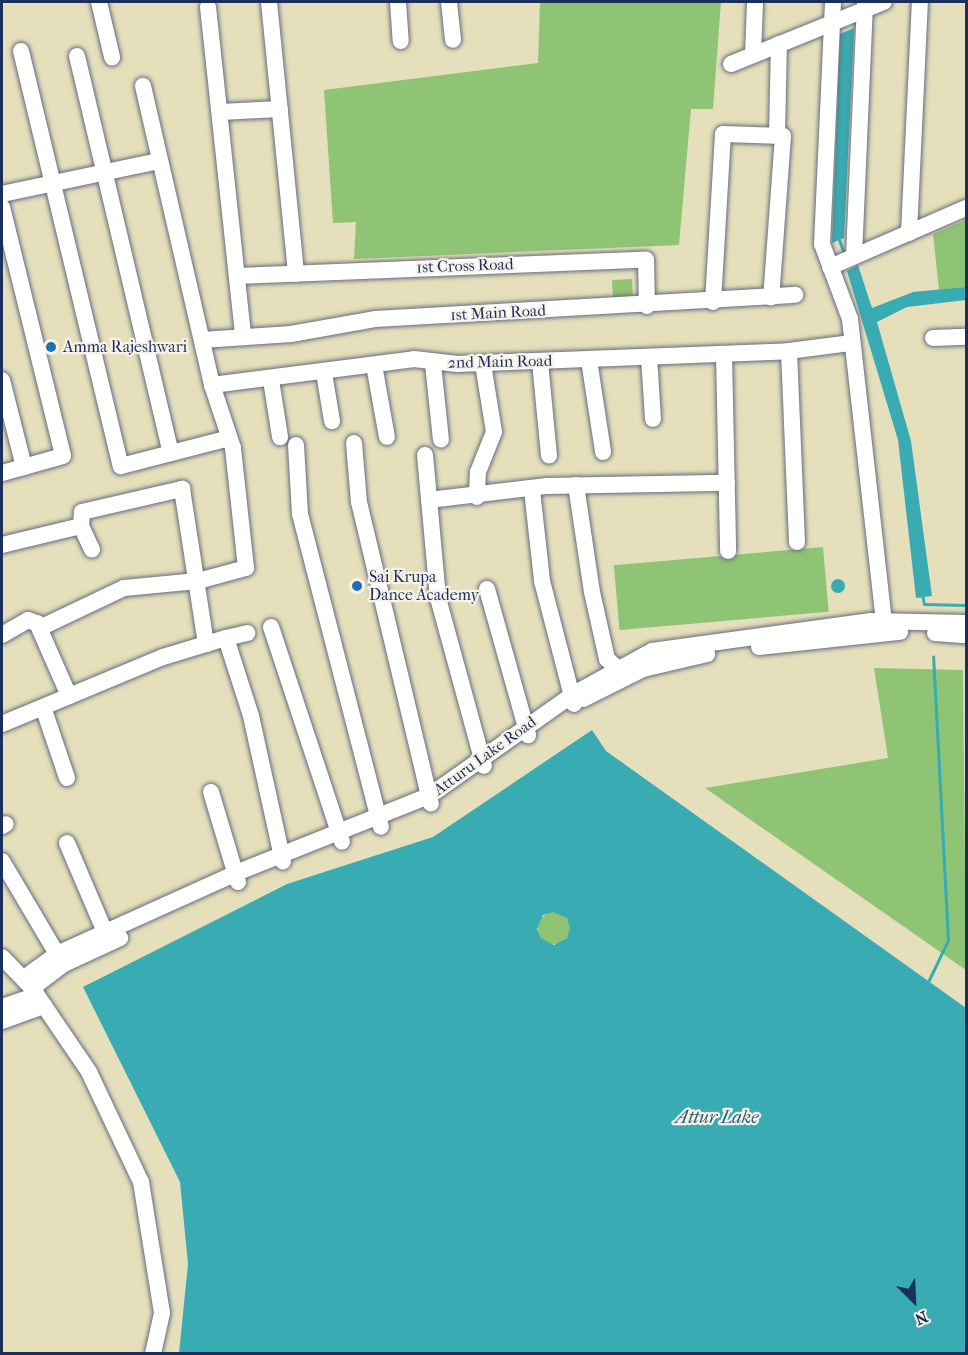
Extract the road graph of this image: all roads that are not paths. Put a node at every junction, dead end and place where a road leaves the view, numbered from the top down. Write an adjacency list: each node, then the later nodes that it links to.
1 (99, 2): 18 (street)
2 (269, 2): 21 (street)
3 (398, 2): 13 (street)
4 (448, 2): 12 (street)
5 (755, 2): 16 (street)
6 (833, 2): 11 (street)
7 (884, 2): 10 (street)
8 (920, 2): 30 (street)
9 (208, 8): 22 (street)
10 (861, 8): 11 (street); 31 (street)
11 (835, 21): 14 (street); 32 (street)
12 (453, 40)
13 (401, 41)
14 (778, 44): 16 (street); 23 (street)
15 (21, 51): 26 (street)
16 (753, 55): 19 (street)
17 (77, 56): 25 (street)
18 (112, 57)
19 (731, 64)
20 (143, 86): 24 (street)
21 (280, 109): 22 (street); 34 (street)
22 (220, 111): 35 (street)
23 (777, 136): 37 (street); 38 (street)
24 (159, 161): 25 (street); 43 (street)
25 (103, 173): 26 (street); 64 (street)
26 (54, 184): 27 (street); 64 (street)
27 (2, 194)
28 (2, 207): 33 (street)
29 (966, 209): 30 (street)
30 (909, 233): 31 (street)
31 (854, 256): 32 (street)
32 (830, 267): 44 (street)
33 (9, 272): 67 (street)
34 (296, 274): 35 (street, 1st Cross Road); 39 (street, 1st Cross Road)
35 (239, 276): 40 (street)
36 (795, 296): 37 (street, 1st Main Road)
37 (771, 298): 38 (street, 1st Main Road)
38 (712, 302): 39 (street, 1st Main Road)
39 (647, 306): 40 (street, 1st Main Road)
40 (243, 337): 43 (street, 1st Main Road)
41 (933, 338): 42 (street)
42 (966, 338)
43 (202, 340): 56 (street)
44 (851, 343): 45 (street, 2nd Main Road); 81 (street)
45 (789, 351): 46 (street, 2nd Main Road); 75 (street)
46 (723, 354): 47 (street, 2nd Main Road); 69 (street)
47 (649, 357): 48 (street, 2nd Main Road); 57 (street)
48 (589, 360): 49 (street, 2nd Main Road); 63 (street)
49 (540, 362): 51 (street, 2nd Main Road); 66 (street)
50 (433, 363): 51 (street, 2nd Main Road); 52 (street, 2nd Main Road); 61 (street)
51 (483, 364): 72 (street)
52 (374, 365): 53 (street, 2nd Main Road); 59 (street)
53 (324, 373): 55 (street, 2nd Main Road); 58 (street)
54 (2, 380): 67 (street)
55 (272, 380): 56 (street, 2nd Main Road); 100 (street)
56 (213, 386): 60 (street)
57 (653, 418)
58 (332, 421)
59 (387, 437)
60 (230, 438): 64 (street); 79 (street)
61 (441, 440)
62 (354, 443): 99 (street)
63 (603, 452)
64 (171, 453)
65 (425, 455): 73 (street)
66 (549, 456)
67 (24, 467): 68 (street)
68 (2, 473)
69 (727, 483): 70 (street); 78 (street)
70 (576, 485): 71 (street); 90 (street)
71 (532, 490): 72 (street); 92 (street)
72 (477, 497): 73 (street)
73 (429, 500): 96 (street)
74 (81, 526): 76 (street); 77 (street); 79 (street)
75 (797, 542)
76 (2, 545)
77 (92, 550)
78 (728, 551)
79 (198, 582): 82 (street); 89 (street)
80 (487, 589): 95 (street)
81 (884, 621): 83 (street, Atturu Lake Road); 90 (street, Atturu Lake Road)
82 (38, 623): 86 (street); 91 (street)
83 (966, 623)
84 (271, 627): 101 (street)
85 (247, 633): 88 (street)
86 (2, 635)
87 (966, 635): 92 (street, Atturu Lake Road)
88 (226, 639): 89 (street); 103 (street)
89 (206, 644): 91 (street)
90 (616, 667): 92 (street, Atturu Lake Road)
91 (69, 696): 93 (street)
92 (573, 699): 95 (street, Atturu Lake Road)
93 (43, 707): 94 (street); 97 (street)
94 (2, 724)
95 (527, 731): 96 (street, Atturu Lake Road)
96 (483, 763): 99 (street, Atturu Lake Road)
97 (67, 778)
98 (211, 792): 105 (street)
99 (430, 800): 100 (street, Atturu Lake Road)
100 (380, 823): 101 (street, Atturu Lake Road)
101 (341, 837): 103 (street, Atturu Lake Road)
102 (67, 843): 106 (street)
103 (282, 858): 105 (street, Atturu Lake Road)
104 (2, 861): 107 (street)
105 (237, 877): 106 (street, Atturu Lake Road); 109 (street, Atturu Lake Road)
106 (105, 932): 107 (street, Atturu Lake Road)
107 (57, 954): 109 (street, Atturu Lake Road)
108 (2, 957): 109 (street)
109 (34, 992): 110 (street); 111 (street); 112 (street)
110 (2, 1007)
111 (2, 1021)
112 (153, 1353)

